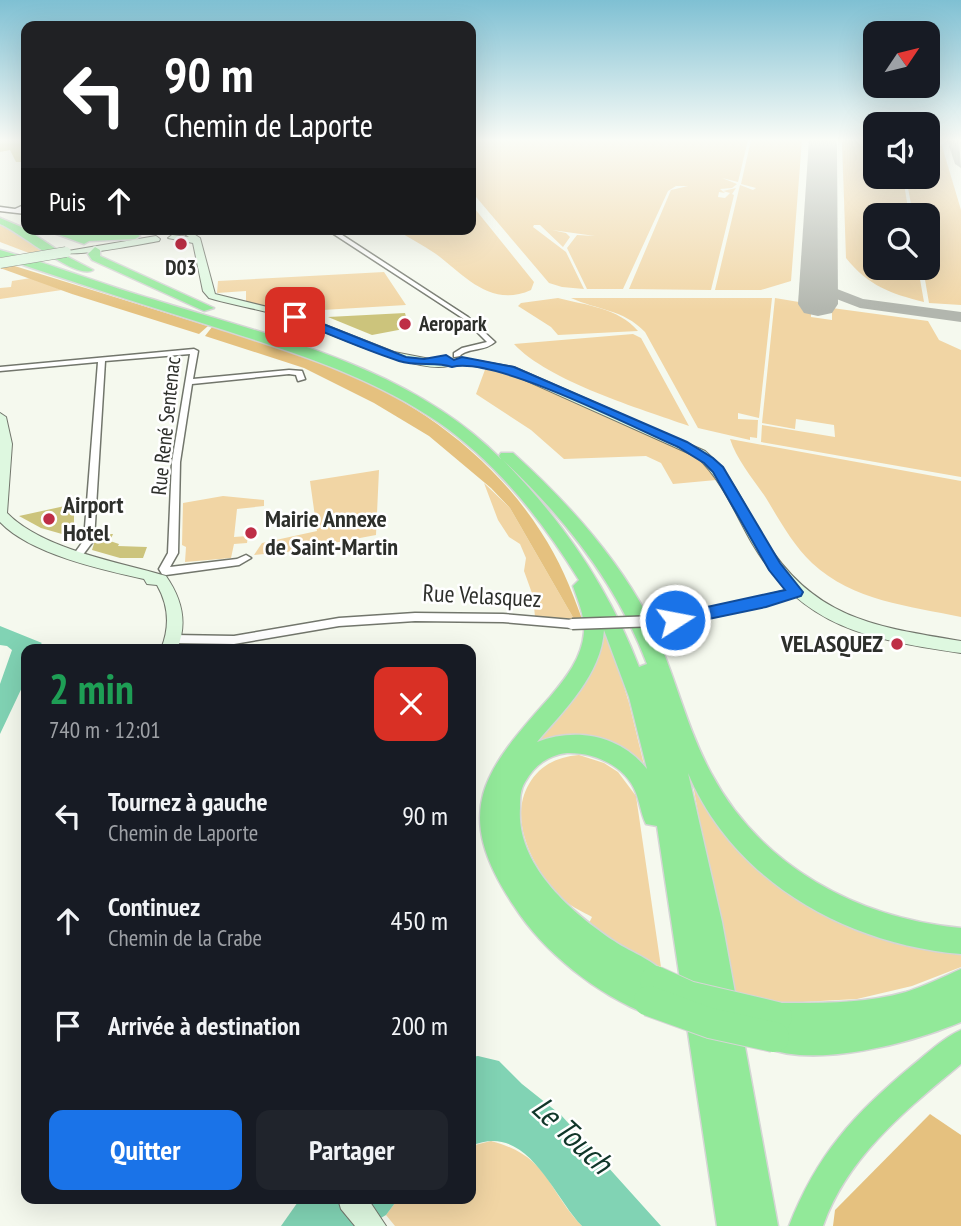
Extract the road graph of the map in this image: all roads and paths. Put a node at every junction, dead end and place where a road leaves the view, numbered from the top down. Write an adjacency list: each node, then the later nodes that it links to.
1 (21, 208): 3 (street)
2 (0, 209): 3 (street)
3 (15, 210): 4 (street)
4 (21, 213)
5 (0, 219): 6 (highway); 7 (highway)
6 (21, 222)
7 (21, 230)
8 (29, 235): 25 (highway)
9 (58, 235): 20 (highway)
10 (139, 235): 16 (street)
11 (143, 235): 19 (street)
12 (162, 235): 17 (street)
13 (178, 235): 17 (street)
14 (194, 235): 18 (street)
15 (339, 235): 28 (street)
16 (135, 236): 20 (highway); 21 (street)
17 (172, 238): 18 (street)
18 (197, 241): 28 (street)
19 (116, 244): 21 (street); 24 (highway)
20 (76, 245): 21 (highway); 23 (street, bridge)
21 (96, 245): 24 (highway)
22 (0, 246): 26 (highway)
23 (0, 258): 34 (highway)
24 (122, 269): 25 (highway)
25 (208, 309): 26 (highway)
26 (267, 331): 36 (highway)
27 (102, 359): 29 (street, Rue René Sentenac); 31 (street, Rue René Sentenac); 35 (street)
28 (454, 359): 39 (street)
29 (0, 369)
30 (301, 379): 31 (street)
31 (187, 382): 38 (street, Rue René Sentenac)
32 (0, 418): 33 (street)
33 (0, 514): 35 (street)
34 (551, 523): 43 (highway); 45 (highway)
35 (79, 554): 38 (street)
36 (595, 554): 42 (highway); 53 (highway)
37 (246, 558): 38 (street)
38 (160, 574): 40 (street)
39 (791, 594): 40 (street, Rue Velasquez, bridge); 41 (street)
40 (172, 644)
41 (959, 647)
42 (961, 941)
43 (692, 965): 45 (highway); 47 (highway)
44 (961, 982): 48 (highway)
45 (652, 991): 47 (highway, bridge); 48 (highway, bridge)
46 (961, 1008): 48 (highway)
47 (701, 1020): 48 (highway, bridge); 52 (highway)
48 (775, 1027)
49 (961, 1045): 54 (highway)
50 (355, 1204): 51 (street)
51 (372, 1226)
52 (734, 1226)
53 (761, 1226)
54 (806, 1226)

